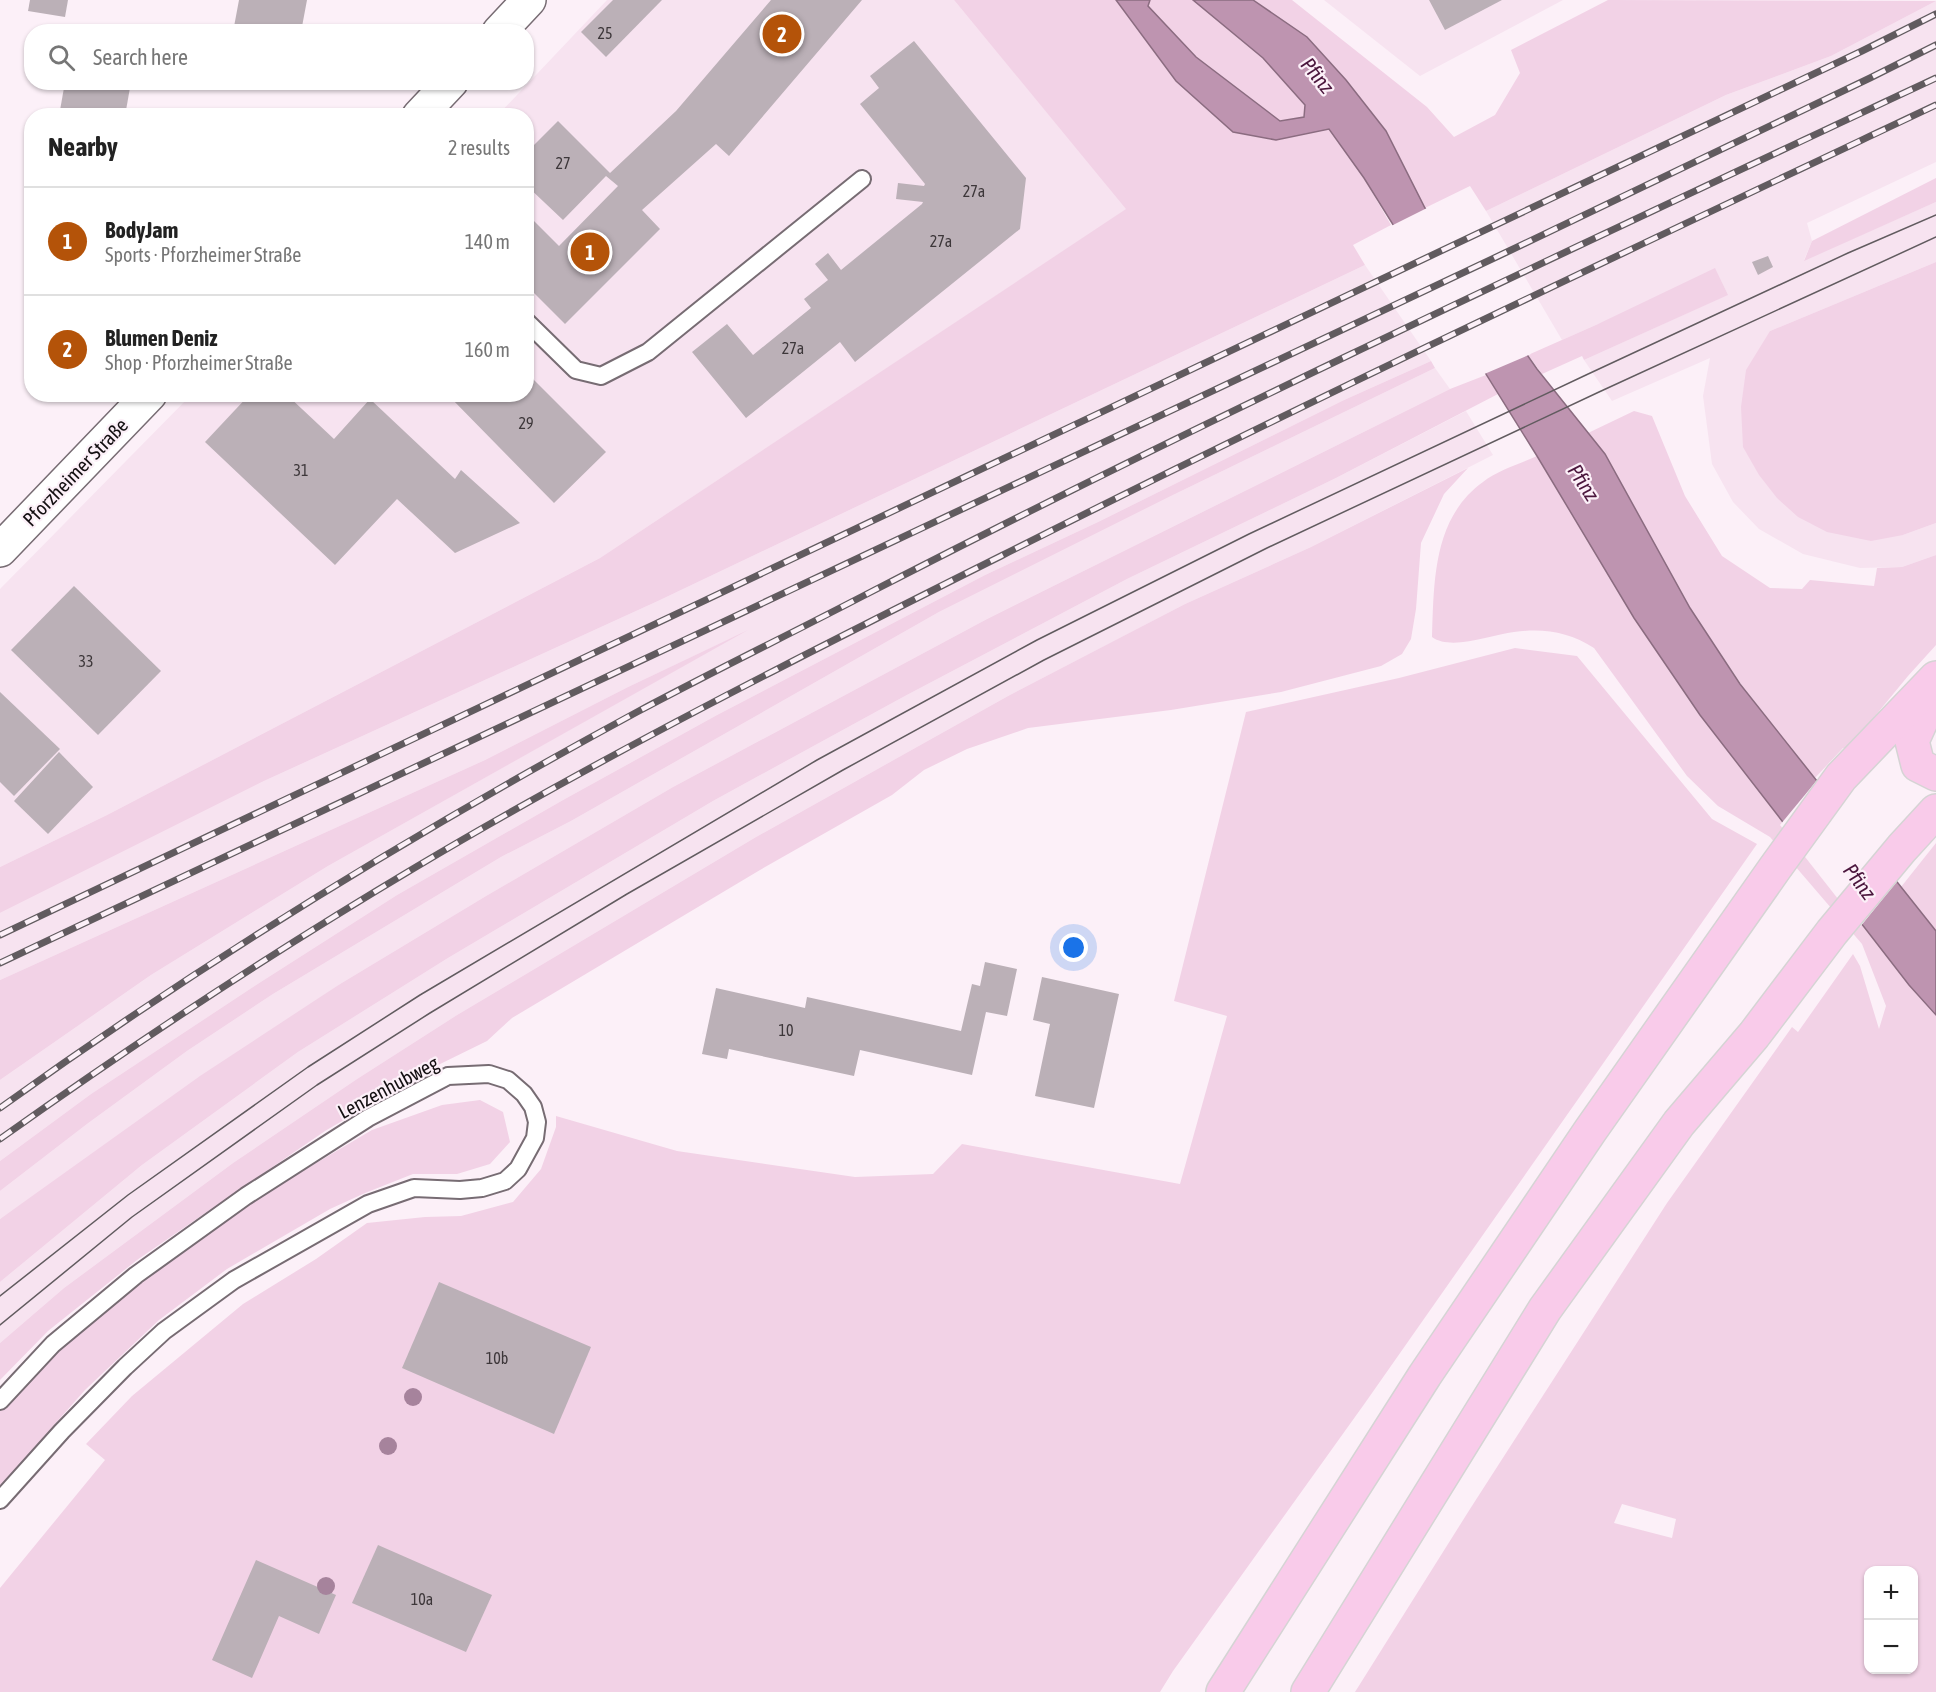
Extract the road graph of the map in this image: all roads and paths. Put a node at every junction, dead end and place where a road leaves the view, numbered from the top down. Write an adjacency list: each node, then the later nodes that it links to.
1 (529, 0): 2 (street)
2 (506, 24)
3 (443, 90): 4 (street)
4 (427, 108)
5 (862, 180): 6 (lane)
6 (534, 329)
7 (142, 402): 8 (street, Pforzheimer Straße)
8 (0, 550)
9 (1936, 678): 15 (main road)
10 (1936, 689): 11 (main road)
11 (1936, 774)
12 (1936, 811): 16 (main road)
13 (0, 1401): 14 (lane, Lenzenhubweg)
14 (0, 1500)
15 (1223, 1692)
16 (1308, 1692)

